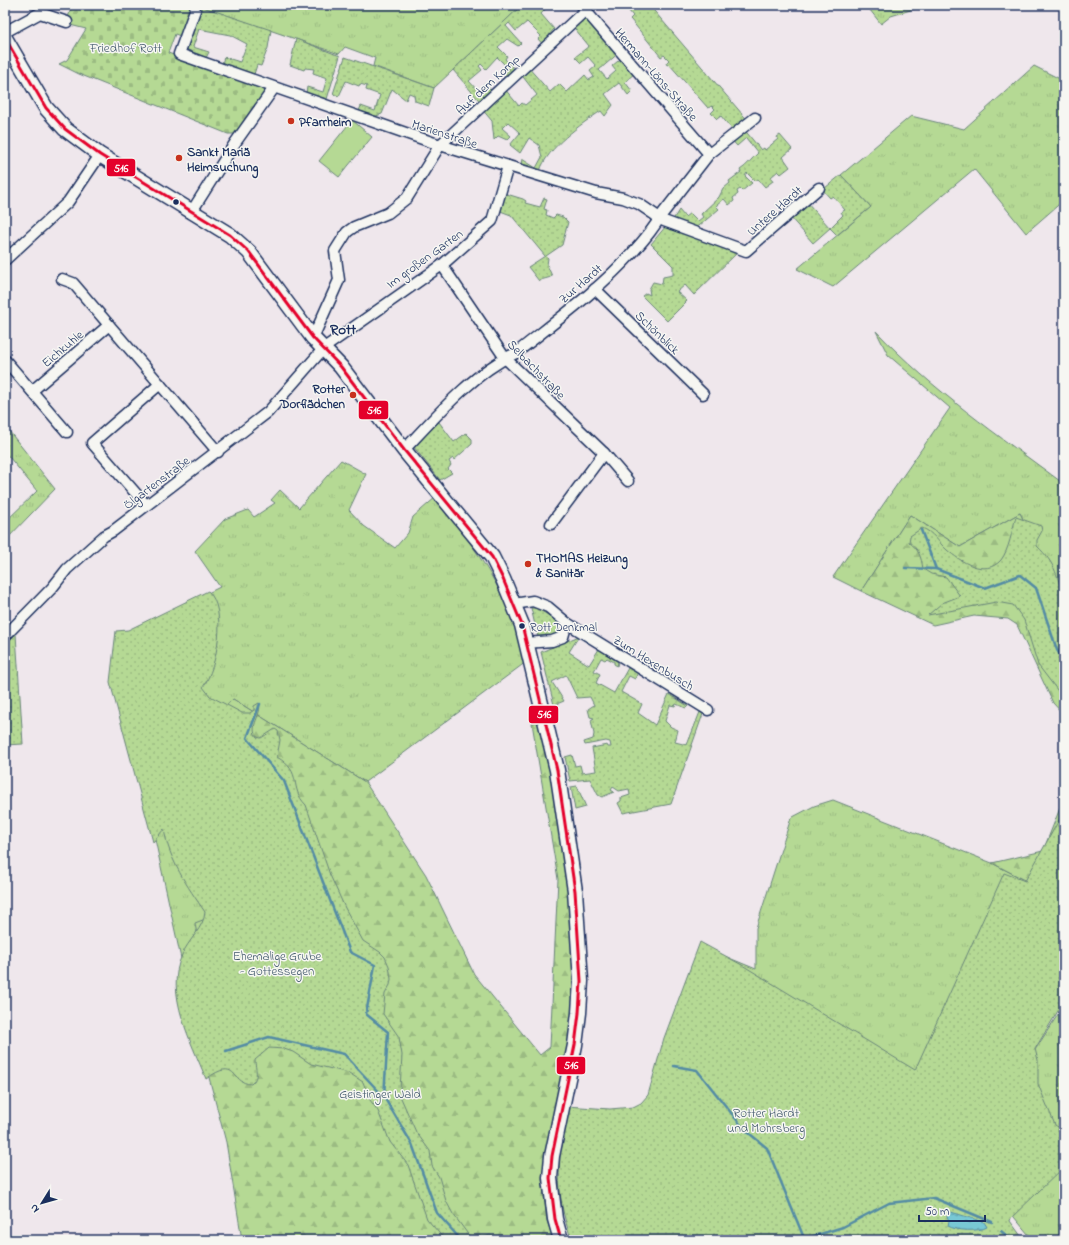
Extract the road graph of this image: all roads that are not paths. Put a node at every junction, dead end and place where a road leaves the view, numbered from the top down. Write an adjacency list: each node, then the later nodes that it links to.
1 (588, 8): 8 (street, Auf dem Komp); 9 (street, Hermann-Löns-Straße)
2 (195, 10): 6 (street, Marienstraße)
3 (67, 22): 4 (street)
4 (5, 32)
5 (5, 38): 10 (street)
6 (274, 88): 8 (street, Marienstraße); 13 (street)
7 (755, 118): 9 (street, Zur Hardt)
8 (440, 145): 11 (street, Marienstraße); 21 (street, Auf dem Komp)
9 (709, 154): 14 (street, Zur Hardt)
10 (100, 155): 13 (street); 16 (street)
11 (508, 166): 14 (street, Marienstraße); 17 (street, Im großen Garten)
12 (819, 188): 15 (street, Untere Hardt)
13 (192, 211): 21 (street)
14 (660, 217): 15 (street, Marienstraße); 19 (street, Zur Hardt)
15 (746, 251)
16 (5, 260)
17 (442, 265): 22 (street, Im großen Garten); 23 (street, Selbachstraße)
18 (62, 279): 20 (street)
19 (594, 290): 23 (street, Zur Hardt); 27 (street, Schönblick)
20 (109, 325): 25 (street); 26 (street, Eichkuhle)
21 (313, 338): 22 (street)
22 (324, 348): 29 (street); 30 (street, Ölgartenstraße)
23 (505, 358): 29 (street, Zur Hardt); 31 (street, Selbachstraße)
24 (5, 360): 26 (street)
25 (160, 384): 30 (street); 33 (street)
26 (32, 391): 28 (street)
27 (703, 394)
28 (67, 432)
29 (404, 450): 35 (street)
30 (218, 452): 33 (street, Ölgartenstraße)
31 (604, 453): 32 (street, Selbachstraße); 34 (street)
32 (628, 481)
33 (146, 505): 37 (street, Ölgartenstraße)
34 (551, 524)
35 (514, 604): 36 (street, Zum Hexenbusch); 38 (street)
36 (566, 623): 38 (street); 39 (street, Zum Hexenbusch)
37 (5, 636)
38 (526, 643): 40 (street)
39 (708, 710)
40 (561, 1240)

